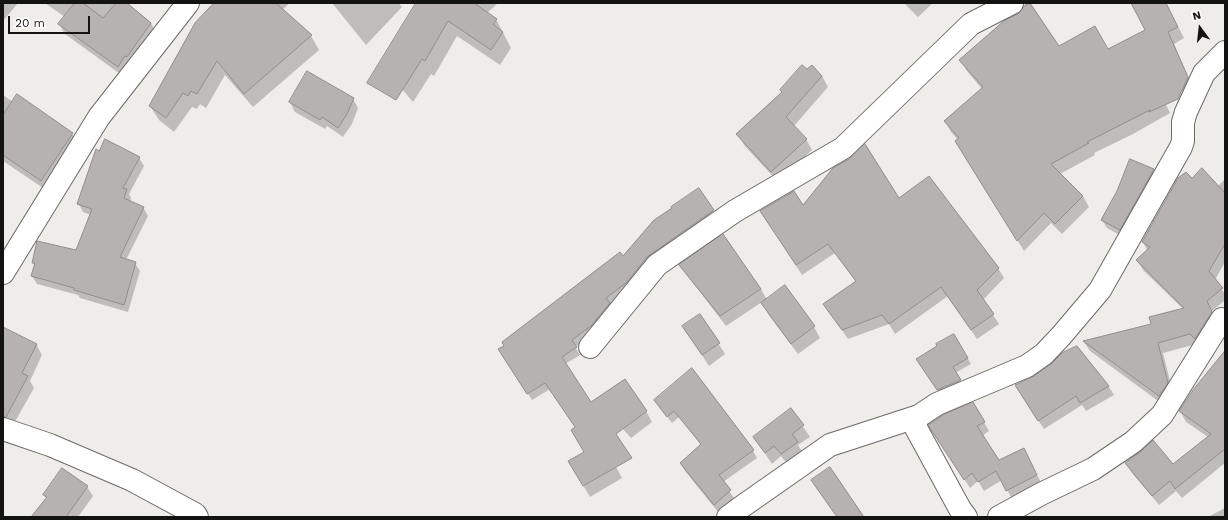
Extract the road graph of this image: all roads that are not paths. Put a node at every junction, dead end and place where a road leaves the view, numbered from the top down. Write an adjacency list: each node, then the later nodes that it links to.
1 (188, 3): 4 (street)
2 (1012, 3): 6 (street)
3 (1225, 52): 7 (street)
4 (3, 273)
5 (1222, 319): 12 (street)
6 (590, 347)
7 (919, 416): 10 (street); 11 (street)
8 (3, 429): 9 (street)
9 (196, 517)
10 (728, 517)
11 (966, 517)
12 (999, 517)

